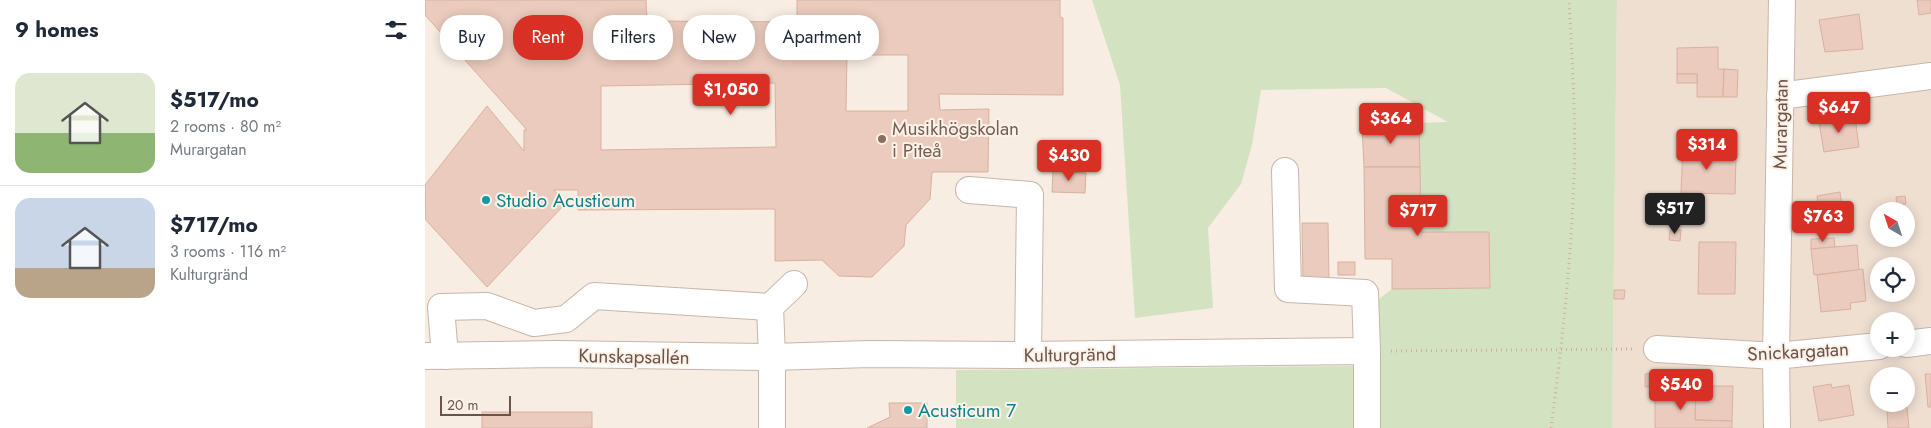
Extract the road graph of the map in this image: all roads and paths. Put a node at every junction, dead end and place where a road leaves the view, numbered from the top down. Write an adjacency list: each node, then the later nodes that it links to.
1 (1569, 0): 13 (path)
2 (1782, 0): 4 (street, Murargatan)
3 (1931, 76): 4 (street)
4 (1780, 96): 17 (street, Murargatan)
5 (1285, 171): 14 (street)
6 (969, 190): 15 (street)
7 (794, 284): 8 (street)
8 (770, 307): 16 (street); 18 (street)
9 (1931, 341): 10 (street)
10 (1915, 343)
11 (1870, 347): 17 (street, Snickargatan)
12 (1657, 349): 13 (path); 17 (street, Snickargatan)
13 (1562, 350): 14 (path); 21 (path)
14 (1367, 351): 15 (street, Kulturgränd); 20 (street)
15 (1028, 355): 18 (street, Kulturgränd)
16 (435, 356): 18 (street, Kunskapsallén)
17 (1776, 356): 22 (street, Murargatan)
18 (772, 358): 19 (street)
19 (772, 428)
20 (1367, 428)
21 (1551, 428)
22 (1777, 428)

